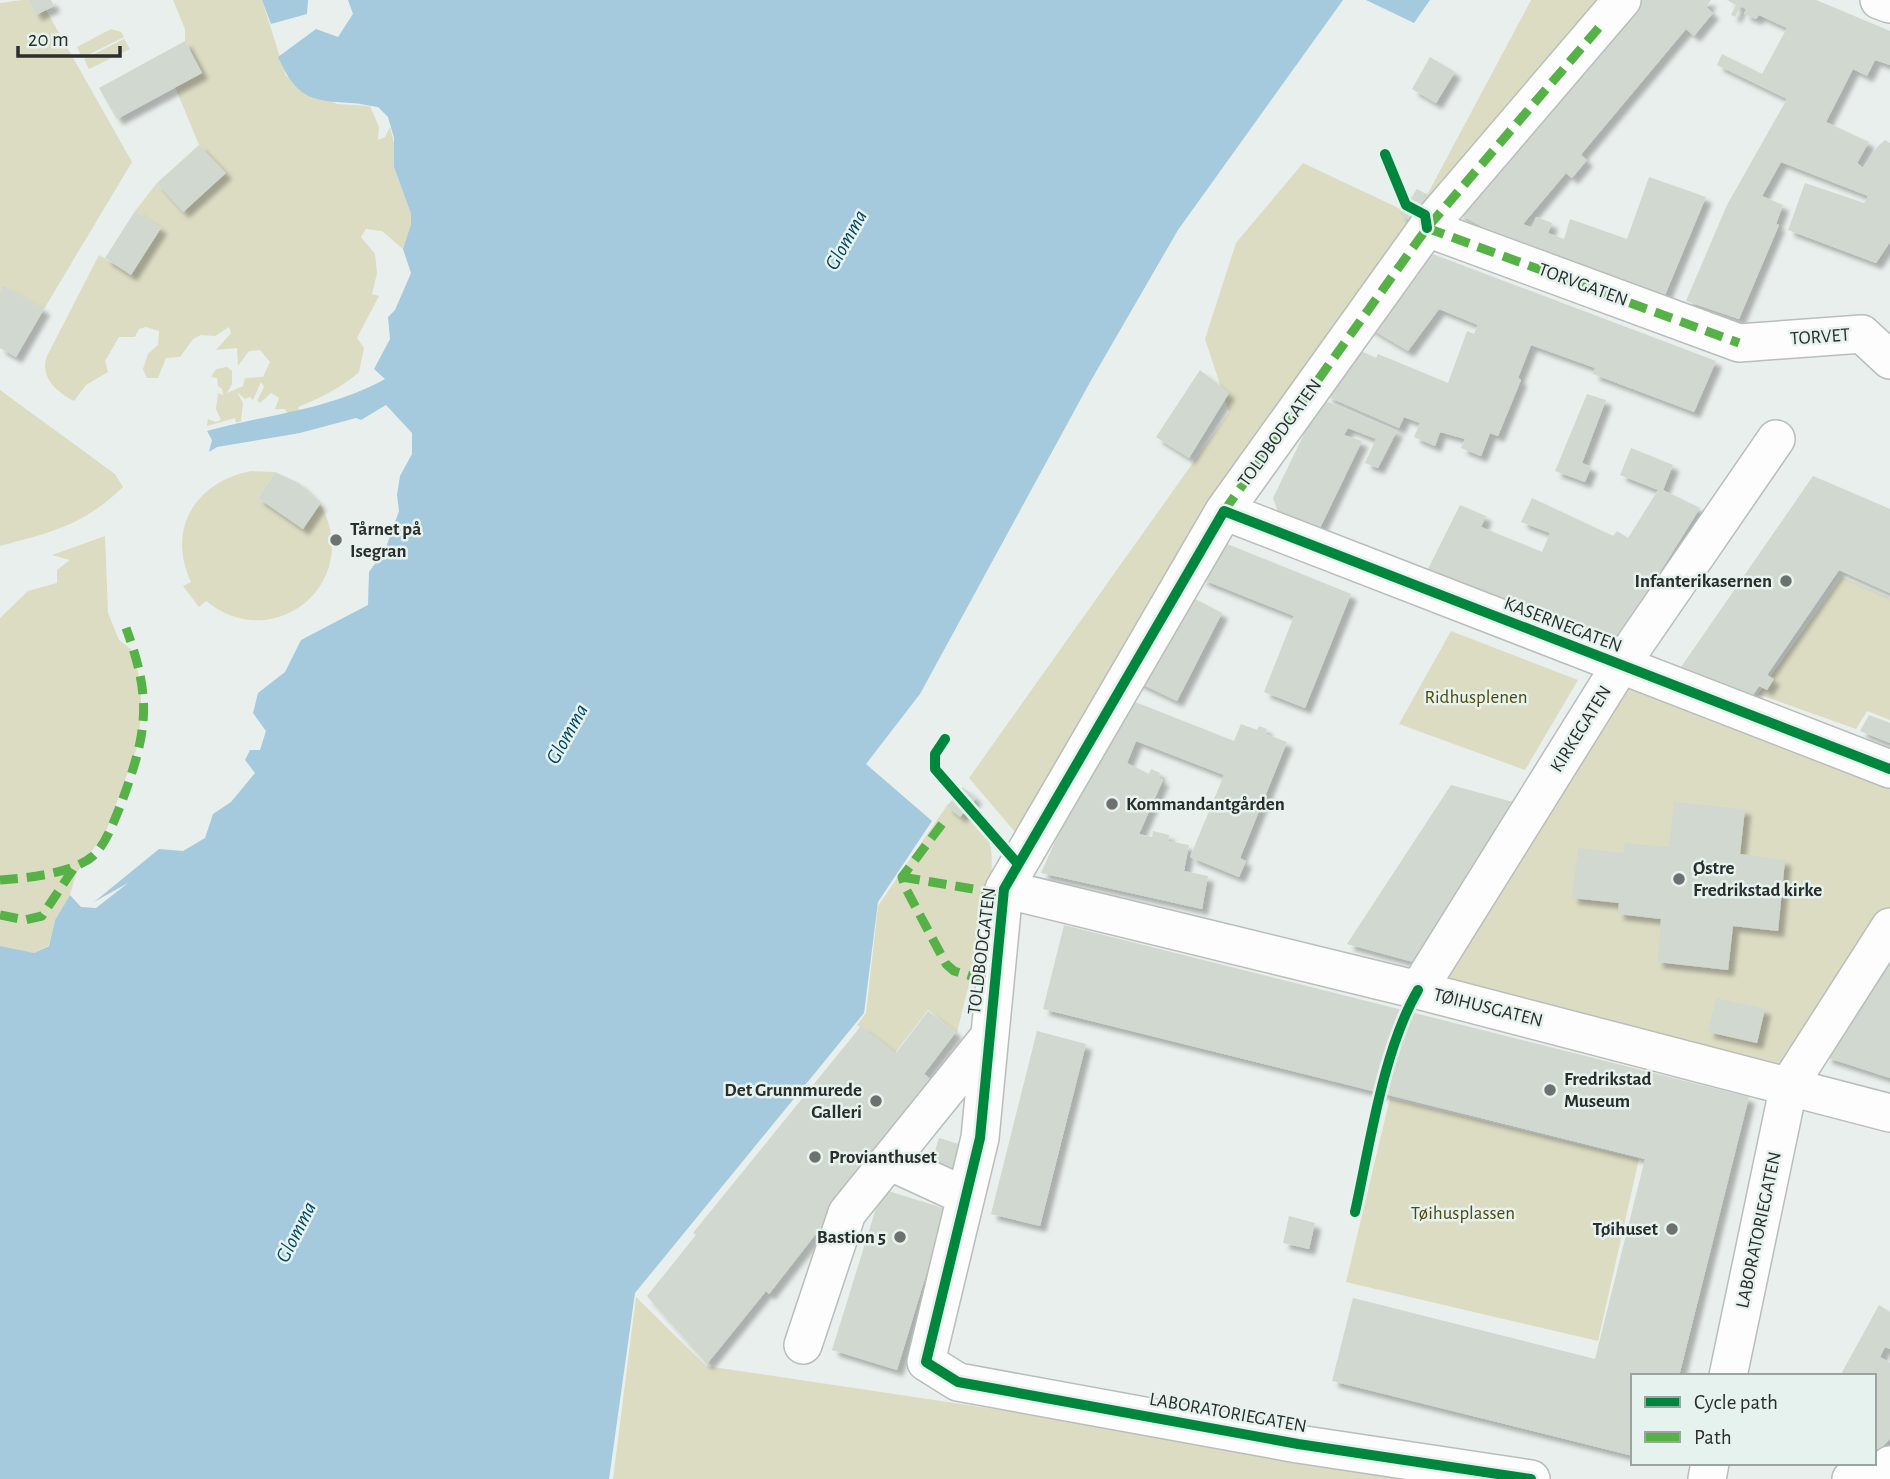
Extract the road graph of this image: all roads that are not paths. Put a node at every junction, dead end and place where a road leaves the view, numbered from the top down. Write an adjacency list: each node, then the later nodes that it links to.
1 (1879, 0): 2 (street)
2 (1890, 4)
3 (1612, 12): 4 (street, TOLDBODGATEN)
4 (1427, 228): 5 (street, TORVGATEN); 8 (street, TOLDBODGATEN)
5 (1739, 342): 6 (street, TORVET)
6 (1890, 360)
7 (1776, 439): 9 (street, KIRKEGATEN)
8 (1224, 511): 9 (street, KASERNEGATEN); 11 (street, TOLDBODGATEN)
9 (1620, 666): 10 (street, KASERNEGATEN); 13 (street, KIRKEGATEN)
10 (1890, 769)
11 (1004, 889): 13 (street, TØIHUSGATEN); 14 (street, TOLDBODGATEN)
12 (1890, 927): 15 (street)
13 (1418, 990): 15 (street, TØIHUSGATEN)
14 (989, 1037): 17 (street); 18 (street, TOLDBODGATEN)
15 (1790, 1085): 16 (street, TØIHUSGATEN); 21 (street, LABORATORIEGATEN)
16 (1890, 1113)
17 (889, 1161): 18 (street); 19 (street)
18 (965, 1196): 20 (street, TOLDBODGATEN)
19 (803, 1345)
20 (926, 1362): 23 (street, LABORATORIEGATEN)
21 (1728, 1374)
22 (1890, 1465): 24 (street)
23 (1531, 1479)
24 (1851, 1479)

